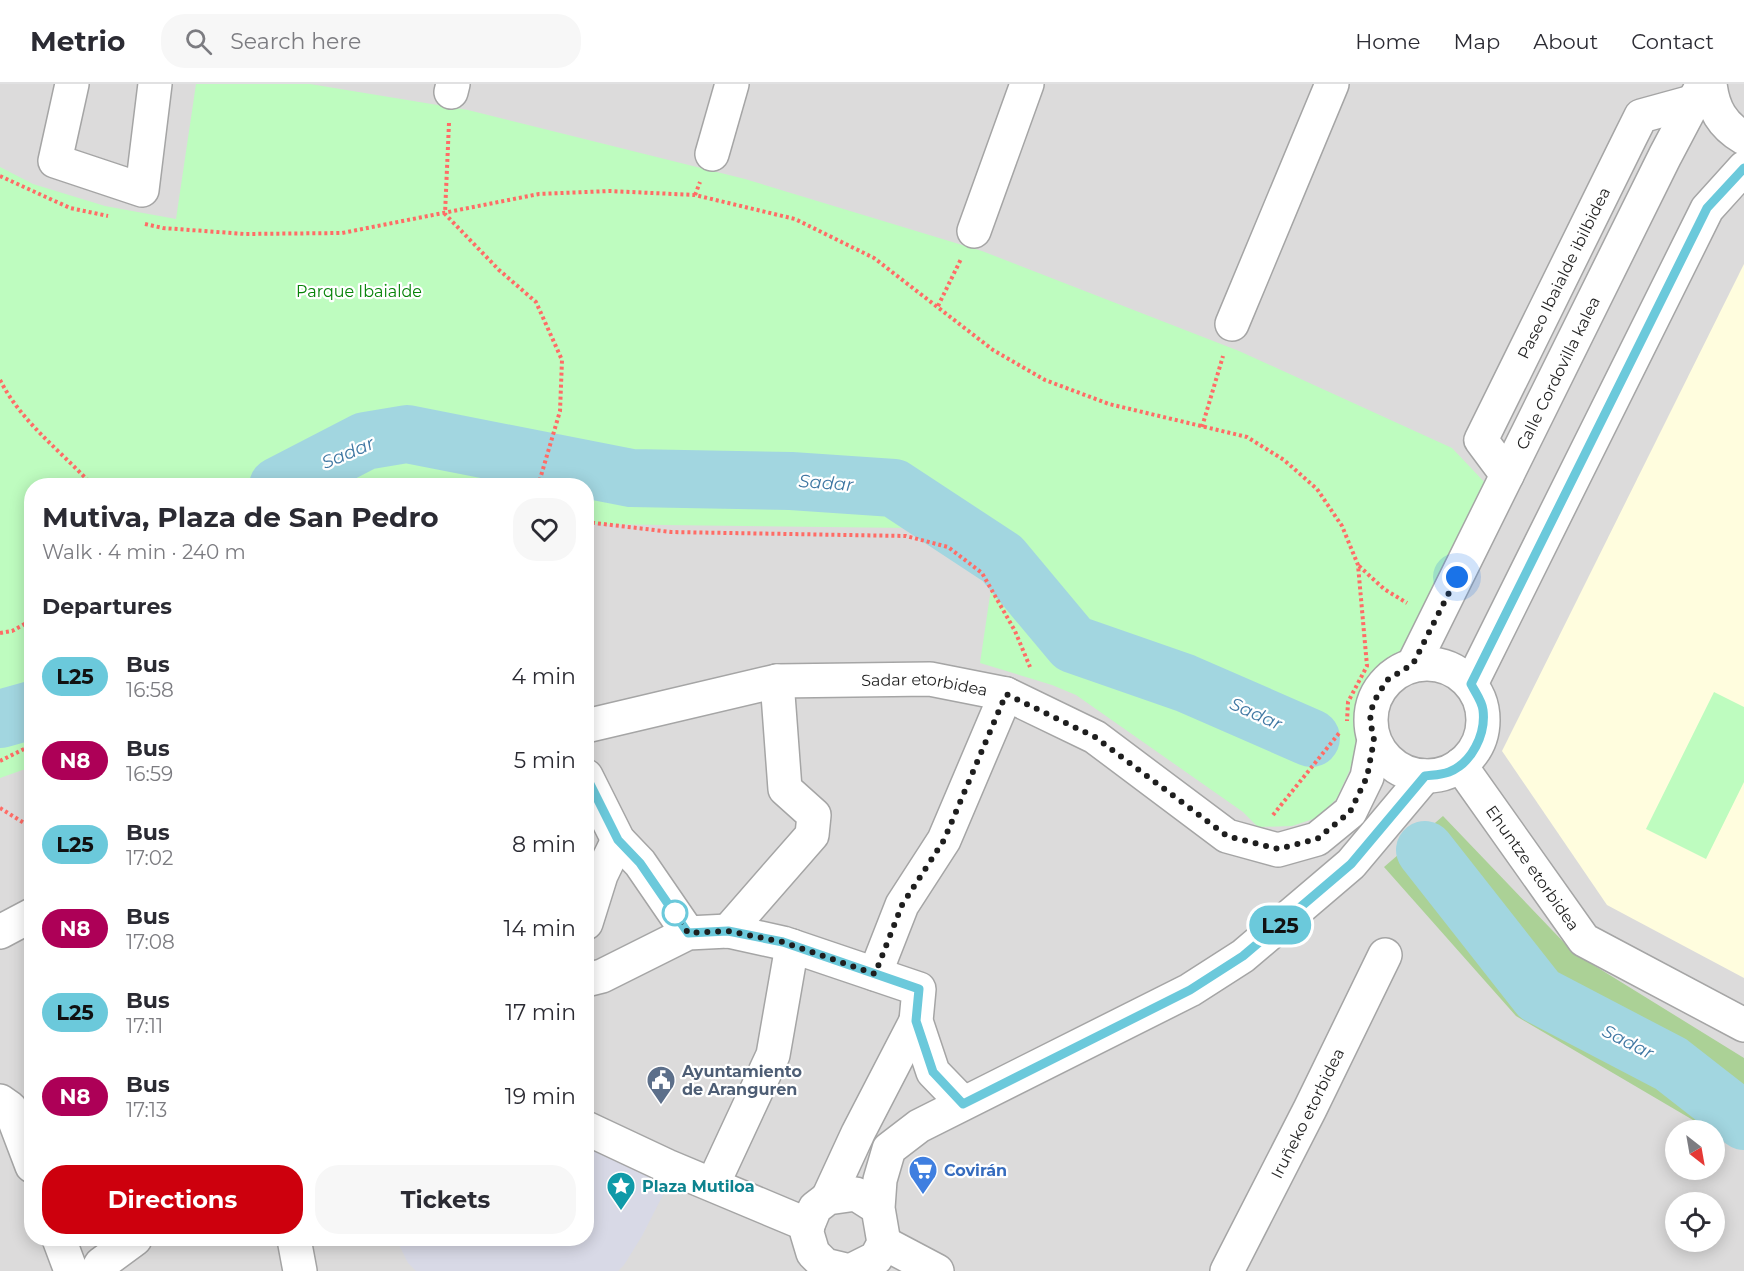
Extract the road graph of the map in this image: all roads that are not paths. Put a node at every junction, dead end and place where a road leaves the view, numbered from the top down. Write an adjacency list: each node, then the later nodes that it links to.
1 (72, 84): 5 (street)
2 (732, 84): 8 (street)
3 (1026, 84): 10 (street)
4 (1332, 84): 11 (street)
5 (147, 86)
6 (1702, 90): 7 (street); 12 (street, Calle Cordovilla kalea)
7 (1744, 138)
8 (712, 154)
9 (1744, 168): 14 (street)
10 (974, 231)
11 (1232, 324)
12 (1413, 664): 14 (street); 17 (street)
13 (777, 681): 15 (street, Sadar etorbidea); 16 (street, Sadar etorbidea); 25 (street)
14 (1471, 684): 18 (street)
15 (1006, 694): 17 (street, Sadar etorbidea); 29 (street)
16 (594, 724)
17 (1374, 740): 19 (street)
18 (1460, 765): 19 (street); 32 (street, Ehuntze etorbidea)
19 (1425, 776): 34 (street)
20 (594, 792): 21 (street)
21 (618, 840): 22 (street); 26 (street)
22 (594, 897)
23 (24, 919): 24 (street)
24 (0, 931)
25 (728, 931): 26 (street); 27 (street)
26 (688, 933): 30 (street)
27 (792, 946): 29 (street); 37 (street)
28 (1385, 955): 50 (street, Iruñeko etorbidea)
29 (875, 974): 31 (street)
30 (594, 978)
31 (916, 1021): 34 (street); 38 (street)
32 (1744, 1025)
33 (0, 1101): 36 (street)
34 (963, 1104): 39 (street)
35 (594, 1133): 37 (street)
36 (24, 1145)
37 (713, 1184): 40 (street)
38 (828, 1198): 39 (street); 40 (street)
39 (878, 1208): 41 (street)
40 (808, 1225): 45 (street)
41 (884, 1243): 45 (street); 49 (street)
42 (62, 1246): 46 (street)
43 (125, 1246): 47 (street)
44 (295, 1246): 48 (street)
45 (821, 1268)
46 (71, 1271)
47 (97, 1271)
48 (300, 1271)
49 (937, 1271)
50 (1227, 1271)

